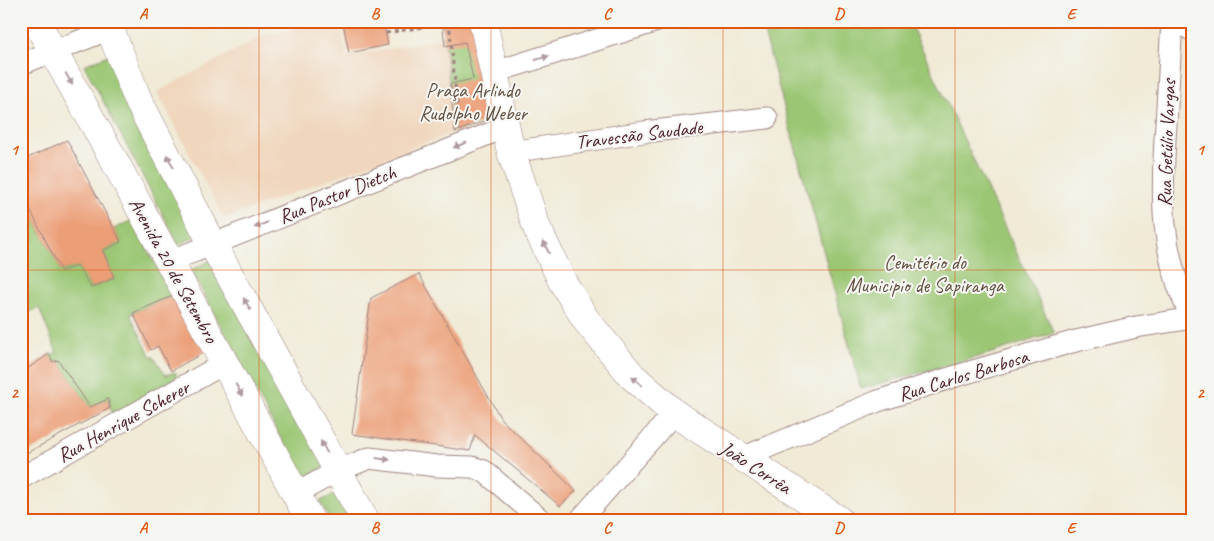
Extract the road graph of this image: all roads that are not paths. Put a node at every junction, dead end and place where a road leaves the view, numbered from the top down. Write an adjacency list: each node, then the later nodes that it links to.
1 (36, 21): 8 (main road, Avenida 20 de Setembro)
2 (483, 21): 10 (main road, João Corrêa)
3 (657, 21): 10 (street, one-way to 3)
4 (1172, 21): 15 (street, Rua Getúlio Vargas)
5 (1176, 21): 7 (street)
6 (111, 25): 8 (street); 13 (main road, one-way to 6)
7 (1193, 31)
8 (54, 52): 9 (street); 14 (main road, Avenida 20 de Setembro, one-way to 14)
9 (21, 64)
10 (495, 72): 12 (main road, João Corrêa)
11 (767, 118): 12 (street, Travessão Saudade)
12 (508, 140): 13 (street, Rua Pastor Dietch, one-way to 13); 17 (main road, João Corrêa, one-way to 12)
13 (213, 245): 14 (street, Rua Pastor Dietch); 19 (main road, one-way to 13)
14 (168, 261): 16 (main road, Avenida 20 de Setembro)
15 (1192, 318): 18 (street, Rua Carlos Barbosa)
16 (225, 364): 20 (street, Rua Henrique Scherer); 21 (main road, Avenida 20 de Setembro, one-way to 21)
17 (674, 413): 18 (main road, João Corrêa); 25 (street)
18 (742, 458): 26 (main road, João Corrêa)
19 (337, 471): 21 (street); 23 (main road); 24 (street, one-way to 24)
20 (21, 478)
21 (296, 494): 22 (main road, Avenida 20 de Setembro)
22 (310, 520)
23 (365, 520)
24 (540, 520)
25 (580, 520)
26 (839, 520)

